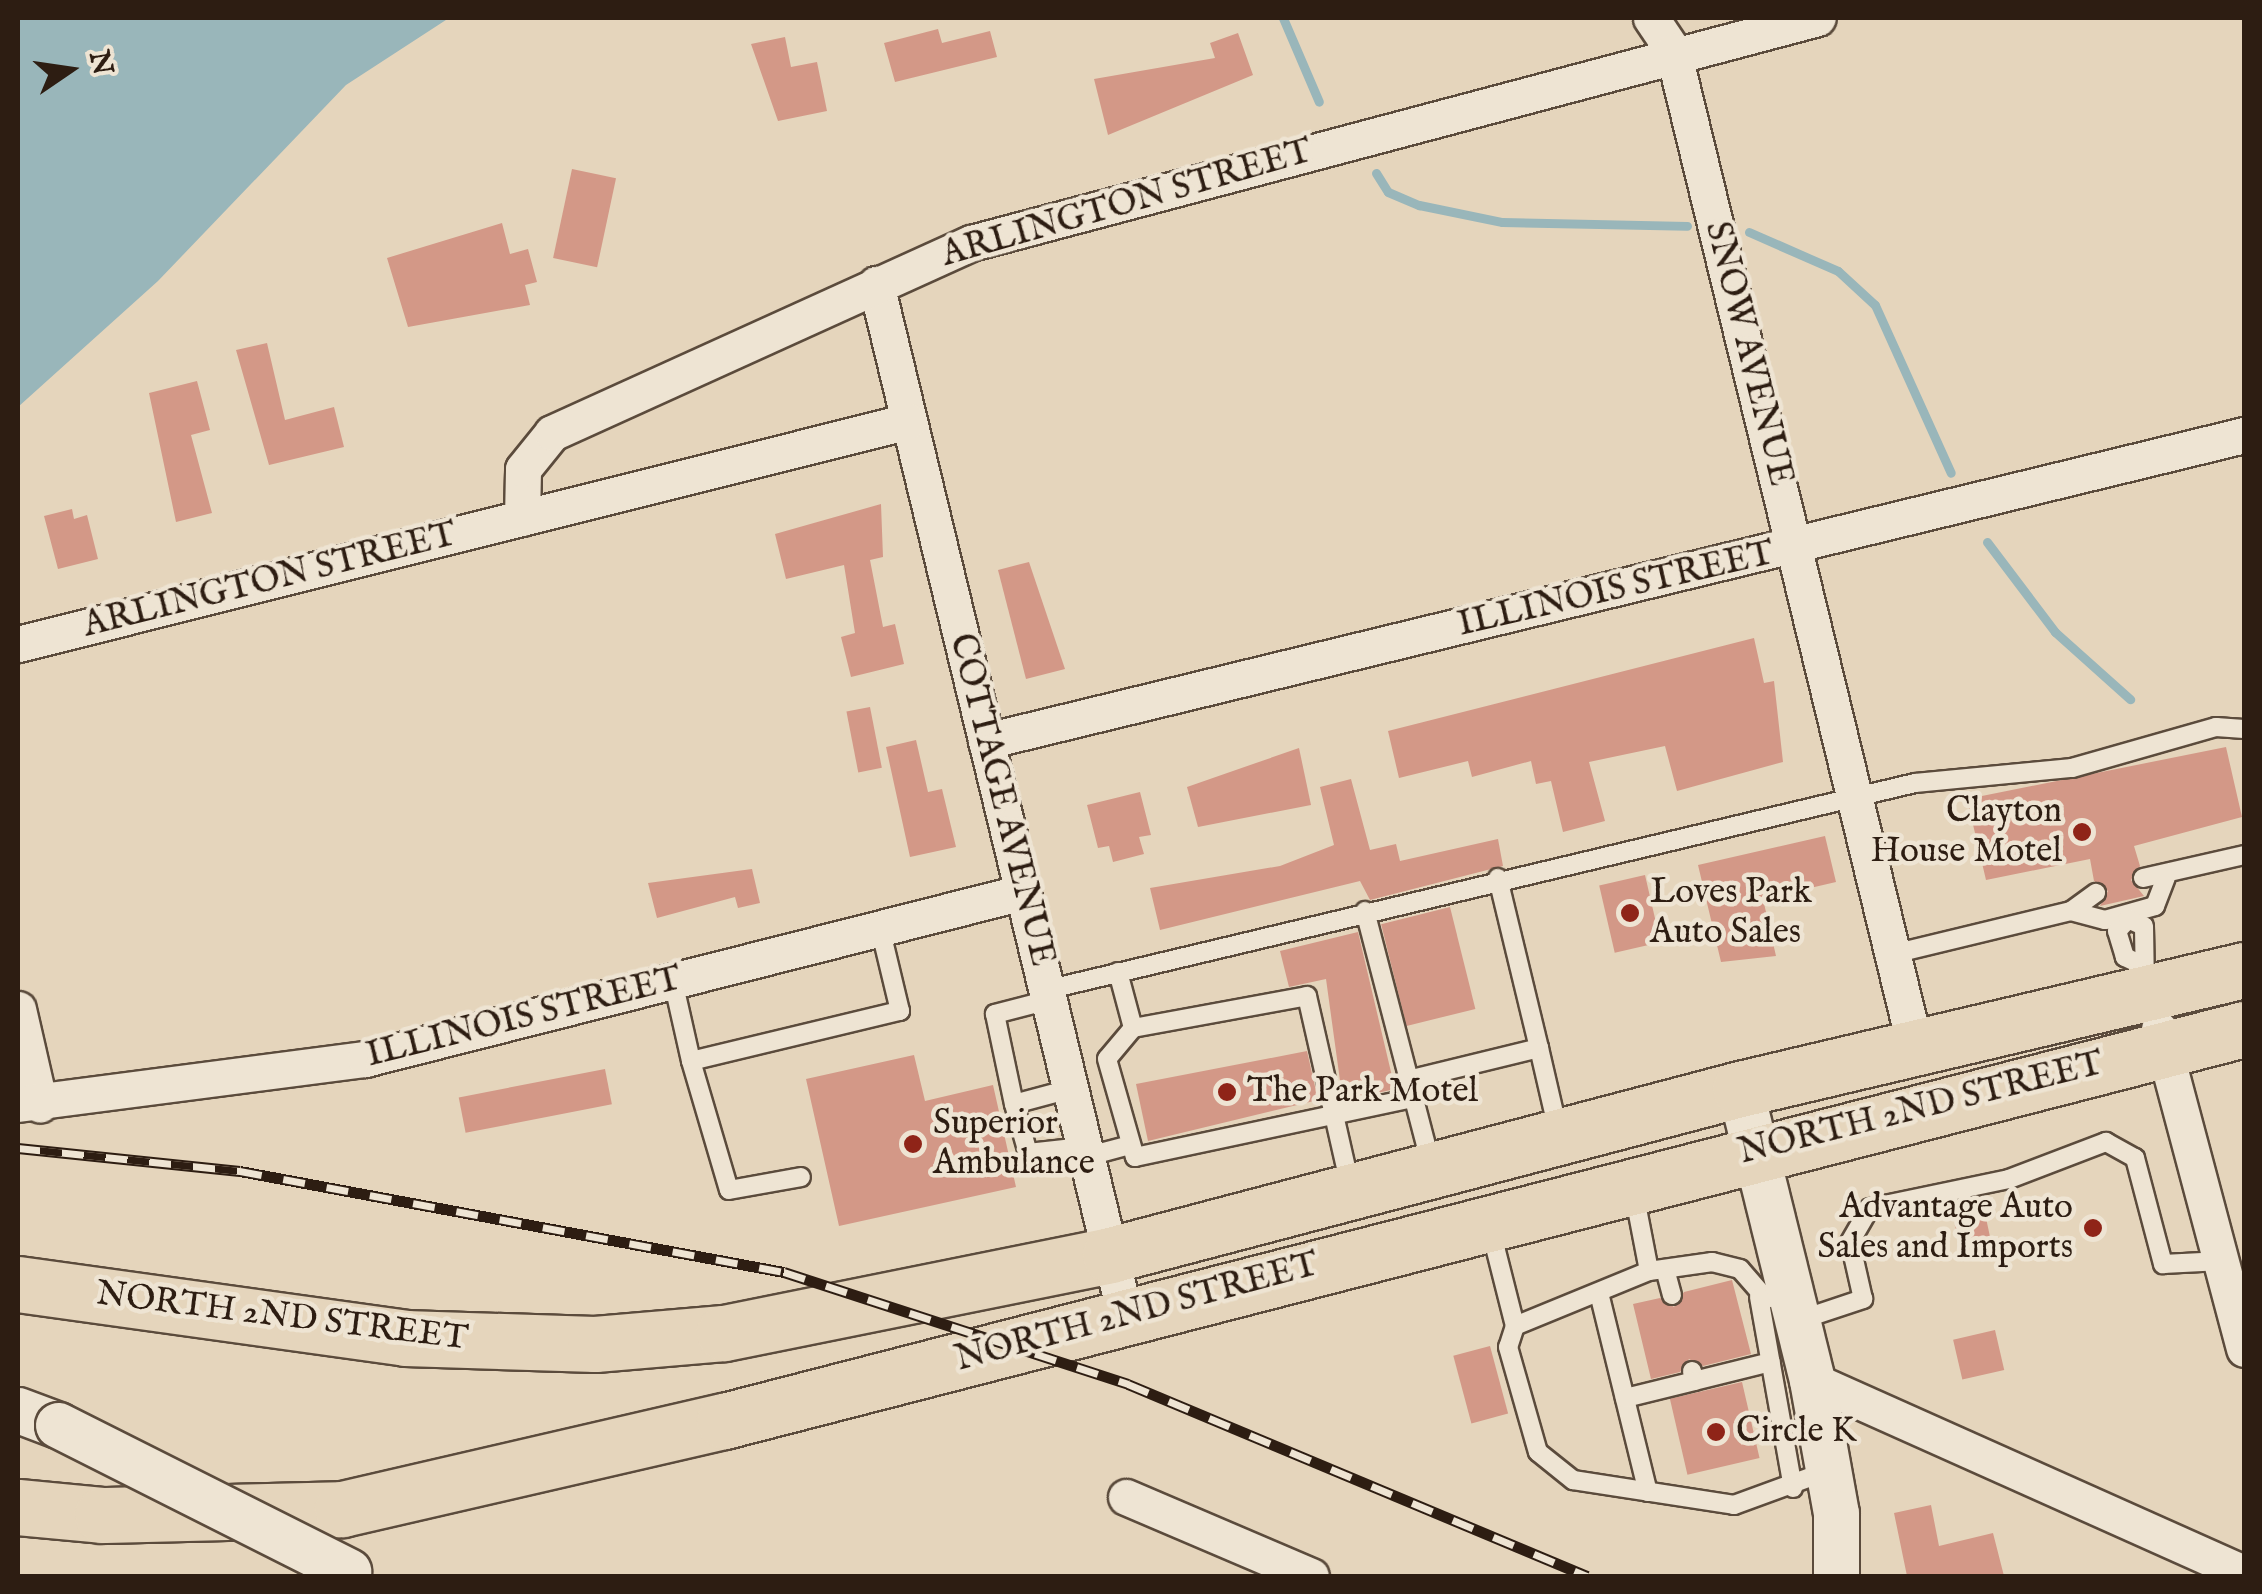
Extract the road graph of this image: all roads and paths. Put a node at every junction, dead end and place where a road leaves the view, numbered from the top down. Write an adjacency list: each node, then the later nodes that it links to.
1 (1651, 18): 3 (street, SNOW AVENUE)
2 (1818, 18): 3 (street, ARLINGTON STREET)
3 (1673, 50): 4 (street, ARLINGTON STREET); 8 (street, SNOW AVENUE)
4 (876, 284): 5 (street, COTTAGE AVENUE); 7 (street, ARLINGTON STREET)
5 (909, 421): 7 (street, ARLINGTON STREET); 11 (street, COTTAGE AVENUE)
6 (2244, 435): 8 (street, ILLINOIS STREET)
7 (522, 518): 9 (street, ARLINGTON STREET)
8 (1796, 546): 11 (street, ILLINOIS STREET); 12 (street, SNOW AVENUE)
9 (18, 644)
10 (2244, 729): 12 (lane)
11 (986, 740): 17 (street, COTTAGE AVENUE)
12 (1855, 796): 14 (lane); 23 (street, SNOW AVENUE)
13 (2244, 855): 16 (lane)
14 (1498, 878): 19 (lane); 33 (lane)
15 (2144, 878): 16 (lane)
16 (2166, 878): 21 (lane)
17 (1022, 892): 22 (street, ILLINOIS STREET); 28 (street, COTTAGE AVENUE)
18 (2096, 893): 20 (lane)
19 (1365, 911): 25 (lane); 37 (lane)
20 (2071, 911): 21 (lane); 23 (lane)
21 (2128, 916): 26 (lane)
22 (880, 928): 27 (street, ILLINOIS STREET); 35 (lane)
23 (1893, 954): 32 (street, SNOW AVENUE)
24 (2244, 970): 26 (main road, NORTH 2ND STREET)
25 (1118, 972): 28 (lane); 30 (lane)
26 (2143, 979): 32 (main road, NORTH 2ND STREET); 34 (street)
27 (673, 981): 35 (lane); 39 (street, ILLINOIS STREET)
28 (1048, 995): 36 (street, COTTAGE AVENUE); 40 (lane)
29 (18, 1009): 39 (street)
30 (1133, 1028): 41 (lane); 43 (lane)
31 (2244, 1030): 34 (main road, NORTH 2ND STREET)
32 (1915, 1047): 38 (main road, NORTH 2ND STREET)
33 (1539, 1048): 37 (lane); 42 (lane)
34 (2166, 1048): 44 (main road, NORTH 2ND STREET); 52 (street)
35 (691, 1061): 47 (lane)
36 (1070, 1089): 40 (lane); 45 (street, COTTAGE AVENUE)
37 (1411, 1089): 41 (lane); 46 (lane)
38 (1740, 1089): 42 (main road, NORTH 2ND STREET); 44 (street)
39 (29, 1104)
40 (1014, 1104): 45 (lane)
41 (1335, 1117): 43 (lane); 49 (lane)
42 (1560, 1136): 46 (main road, NORTH 2ND STREET)
43 (1130, 1145): 45 (lane)
44 (1757, 1150): 48 (main road, NORTH 2ND STREET); 57 (street)
45 (1084, 1152): 51 (street, COTTAGE AVENUE)
46 (1433, 1170): 49 (main road, NORTH 2ND STREET)
47 (800, 1177)
48 (1632, 1183): 50 (main road, NORTH 2ND STREET); 53 (lane)
49 (1351, 1191): 51 (main road, NORTH 2ND STREET)
50 (1488, 1220): 58 (main road, NORTH 2ND STREET); 59 (lane)
51 (1110, 1255): 54 (main road, NORTH 2ND STREET); 58 (street, COTTAGE AVENUE)
52 (2222, 1261): 57 (lane); 60 (street)
53 (1657, 1270): 55 (lane); 56 (lane); 57 (lane)
54 (18, 1284)
55 (1600, 1293): 59 (lane); 62 (lane)
56 (1672, 1294)
57 (1784, 1308): 61 (street)
58 (1125, 1316): 67 (main road, NORTH 2ND STREET)
59 (1514, 1326): 65 (lane)
60 (2244, 1349)
61 (1791, 1371): 62 (lane); 64 (street); 68 (street)
62 (1625, 1398): 65 (lane)
63 (38, 1417): 69 (street, bridge)
64 (1811, 1479): 65 (lane); 71 (street)
65 (1648, 1492)
66 (1126, 1497): 70 (street)
67 (18, 1508)
68 (2244, 1573)
69 (354, 1574)
70 (1311, 1576)
71 (1836, 1576)

